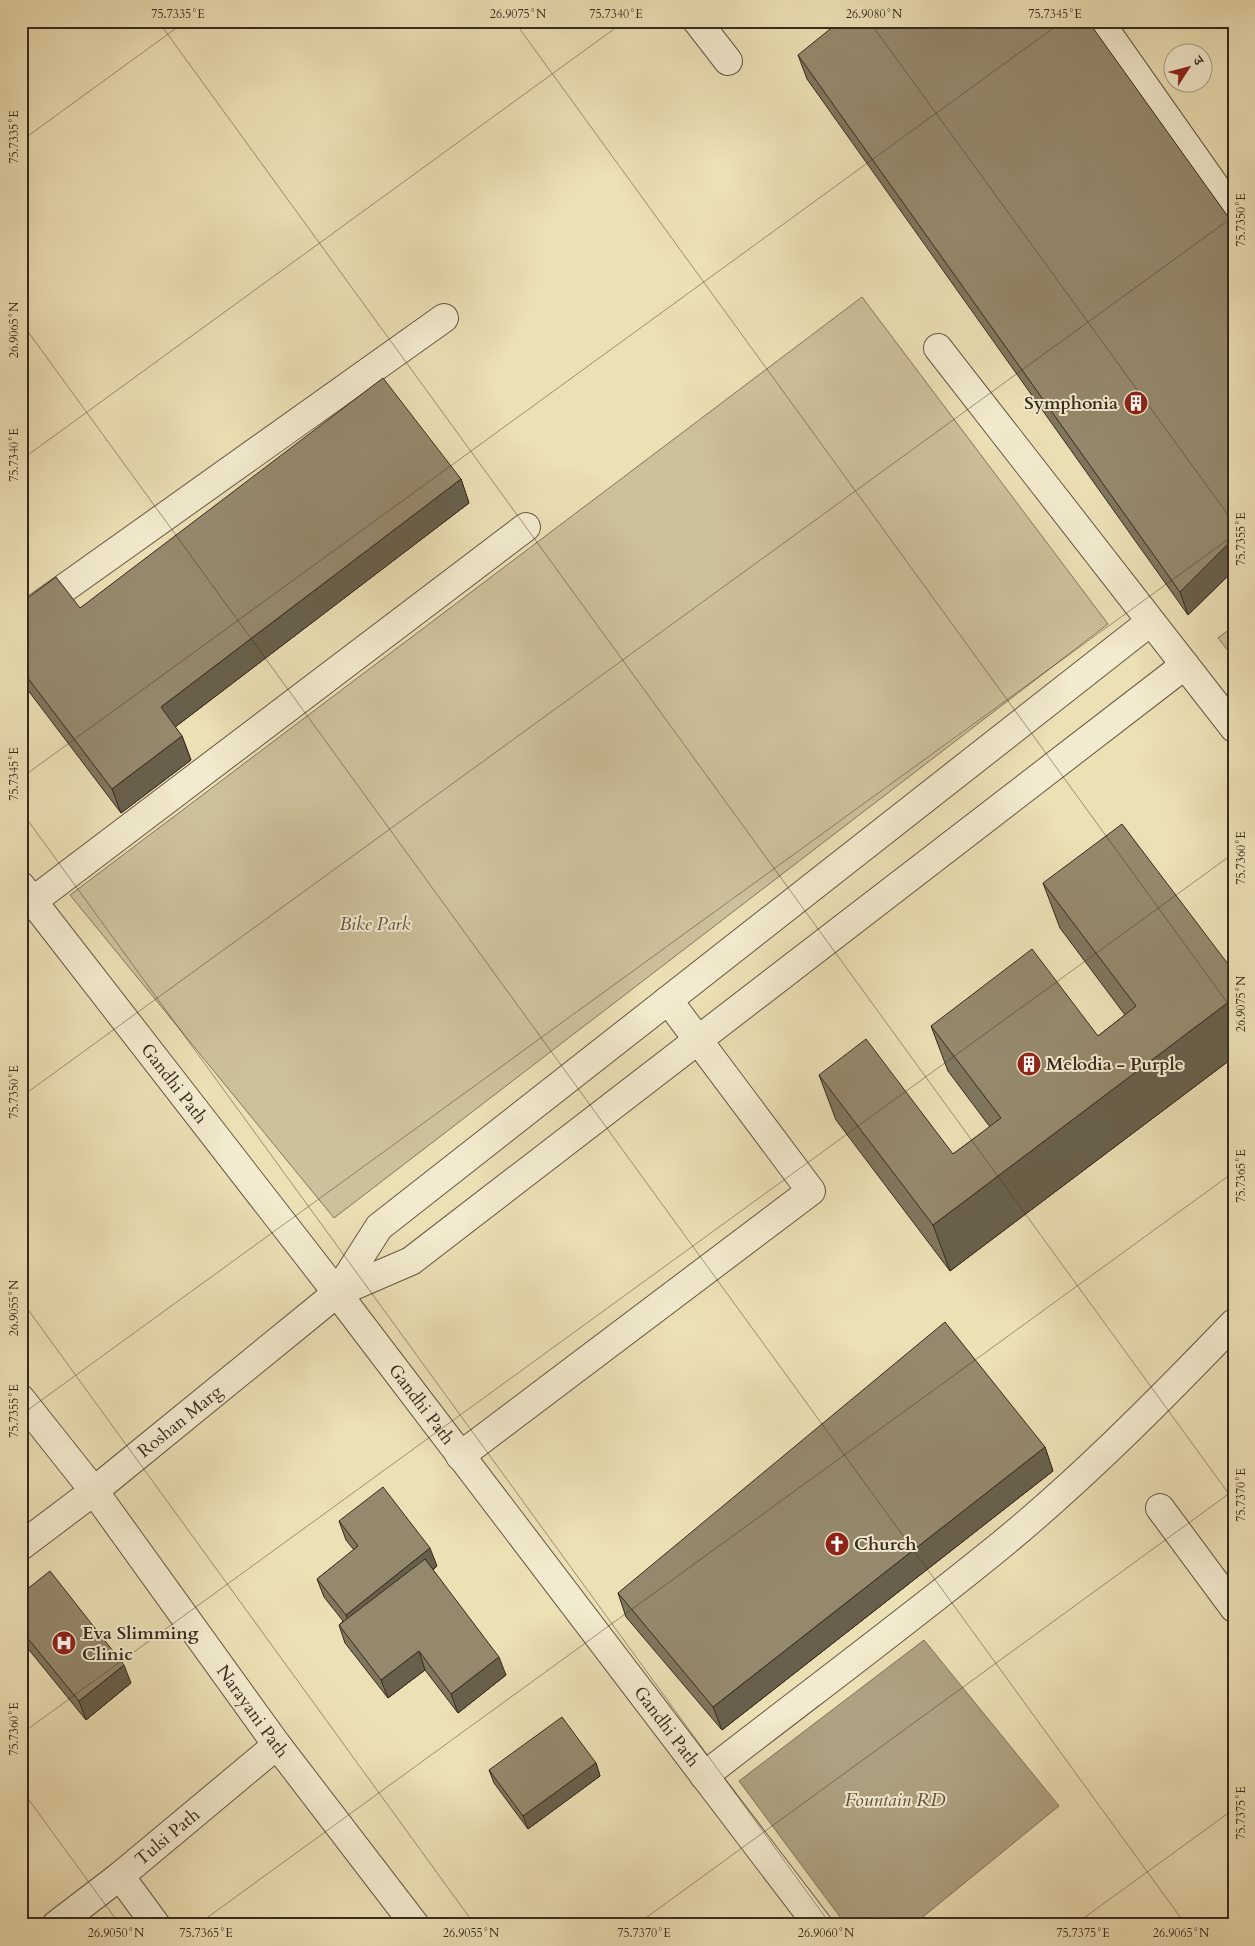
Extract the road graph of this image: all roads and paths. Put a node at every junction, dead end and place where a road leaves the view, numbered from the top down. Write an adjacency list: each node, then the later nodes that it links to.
1 (698, 21): 3 (street)
2 (1099, 21): 4 (street)
3 (728, 61)
4 (1229, 198)
5 (444, 318): 8 (street)
6 (938, 348): 9 (street)
7 (526, 527): 12 (street)
8 (21, 619)
9 (1150, 622): 10 (street); 13 (street)
10 (1185, 665): 11 (street); 14 (street)
11 (1234, 728)
12 (27, 893): 15 (street, Gandhi Path)
13 (668, 1000): 14 (street); 15 (street)
14 (699, 1041): 15 (street); 18 (street)
15 (337, 1293): 18 (street, Gandhi Path); 19 (street, Roshan Marg)
16 (1234, 1322): 24 (street)
17 (21, 1399): 19 (street, Narayani Path)
18 (460, 1456): 24 (street, Gandhi Path)
19 (94, 1492): 21 (street, Roshan Marg); 23 (street, Narayani Path)
20 (1160, 1508): 22 (street)
21 (21, 1546)
22 (1234, 1608)
23 (277, 1745): 25 (street, Tulsi Path); 28 (street, Narayani Path)
24 (704, 1776): 29 (street, Gandhi Path)
25 (120, 1876): 26 (street, Tulsi Path); 27 (street)
26 (56, 1925)
27 (156, 1925)
28 (415, 1925)
29 (818, 1925)

